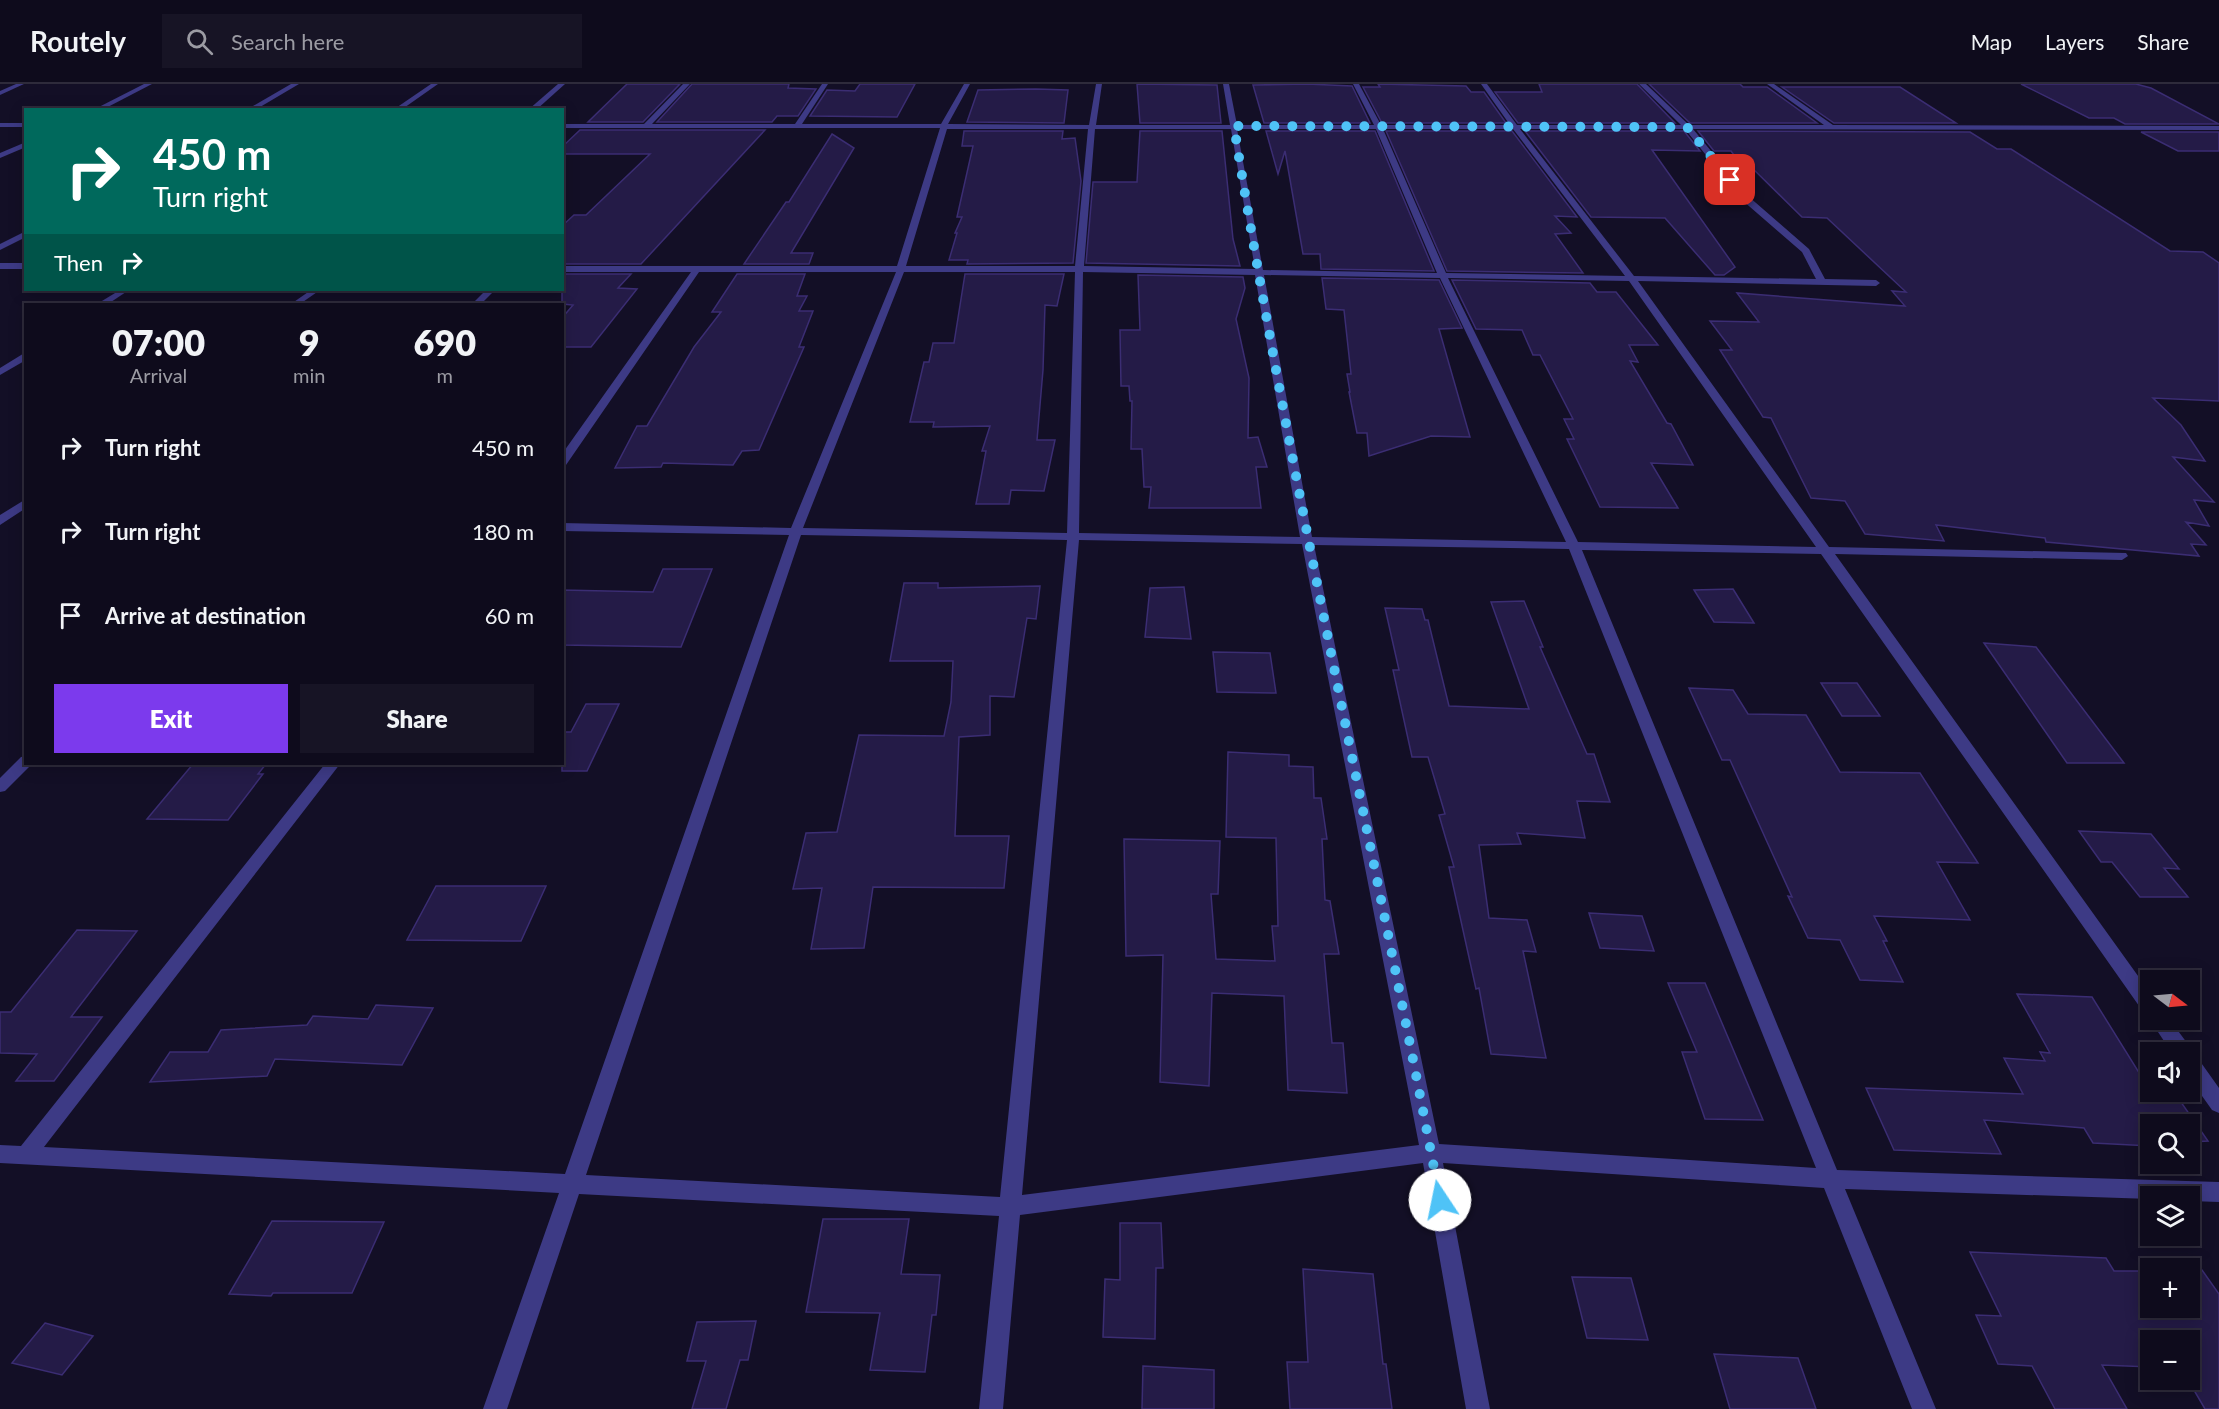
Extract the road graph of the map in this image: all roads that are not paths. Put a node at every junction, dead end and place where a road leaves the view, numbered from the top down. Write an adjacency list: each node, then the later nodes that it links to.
1 (21, 84): 15 (street)
2 (149, 84): 16 (street)
3 (296, 84): 17 (street)
4 (435, 84): 18 (street)
5 (562, 84): 19 (street)
6 (687, 84): 23 (street)
7 (825, 84): 24 (street)
8 (968, 84): 25 (street)
9 (1099, 84): 26 (street)
10 (1227, 84): 27 (street)
11 (1356, 84): 28 (street)
12 (1484, 84): 29 (street)
13 (1642, 84): 30 (street)
14 (1770, 84): 31 (street)
15 (0, 93)
16 (100, 108)
17 (253, 108)
18 (399, 108)
19 (533, 108)
20 (0, 125): 21 (street)
21 (24, 125)
22 (564, 126): 23 (street)
23 (646, 126): 24 (street)
24 (797, 126): 25 (street)
25 (944, 126): 26 (street); 39 (street)
26 (1092, 126): 27 (street); 41 (street)
27 (1234, 126): 28 (street); 43 (street)
28 (1378, 126): 29 (street); 44 (street)
29 (1514, 126): 30 (street); 45 (street)
30 (1687, 127): 31 (street); 46 (street)
31 (1831, 127): 32 (street)
32 (2219, 129)
33 (24, 145): 34 (street)
34 (0, 156)
35 (24, 234): 36 (street)
36 (0, 247)
37 (0, 266): 38 (street)
38 (24, 266)
39 (901, 268): 41 (street); 42 (street); 61 (street)
40 (564, 269): 42 (street)
41 (1079, 269): 43 (street); 62 (street)
42 (696, 270): 56 (street)
43 (1258, 272): 44 (street); 63 (street)
44 (1443, 276): 45 (street); 64 (street)
45 (1632, 279): 46 (street); 65 (street)
46 (1822, 282): 47 (street)
47 (1876, 283)
48 (123, 291): 51 (street)
49 (314, 291): 52 (street)
50 (490, 291): 53 (street)
51 (104, 303)
52 (296, 303)
53 (477, 303)
54 (24, 356): 55 (street)
55 (0, 372)
56 (564, 460)
57 (24, 503): 59 (street)
58 (24, 517): 59 (street)
59 (2, 518)
60 (564, 527): 61 (street)
61 (796, 531): 62 (street); 77 (street)
62 (1073, 537): 63 (street); 79 (street)
63 (1307, 541): 64 (street); 74 (street)
64 (1574, 546): 65 (street); 76 (street)
65 (1827, 551): 66 (street); 70 (street)
66 (2122, 556)
67 (24, 763): 69 (street)
68 (332, 765): 75 (street)
69 (0, 787)
70 (2140, 992)
71 (2200, 1077): 72 (street)
72 (2219, 1104)
73 (0, 1154): 75 (street)
74 (1431, 1154): 76 (street); 79 (street); 82 (street)
75 (25, 1156): 77 (street)
76 (1831, 1179): 78 (street); 83 (street)
77 (572, 1185): 79 (street); 80 (street)
78 (2219, 1192)
79 (1008, 1207): 81 (street)
80 (495, 1409)
81 (991, 1409)
82 (1478, 1409)
83 (1924, 1409)

